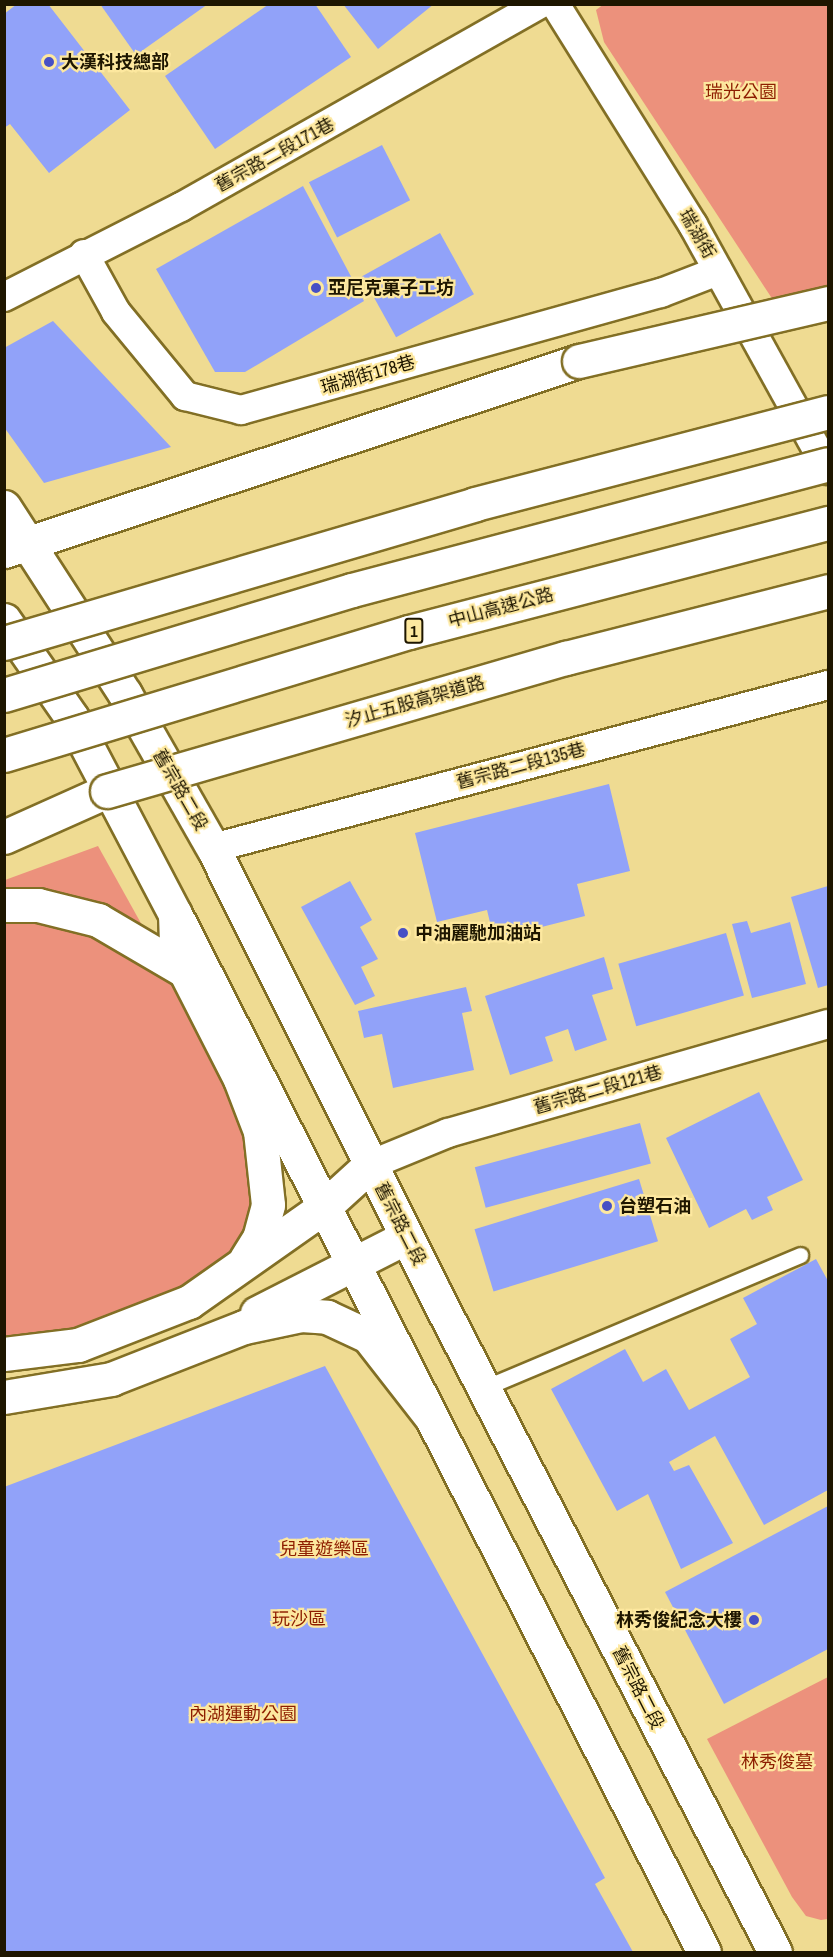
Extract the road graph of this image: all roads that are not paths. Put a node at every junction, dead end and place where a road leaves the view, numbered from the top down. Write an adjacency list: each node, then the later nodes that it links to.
1 (540, 4): 3 (street, 舊宗路二段171巷)
2 (555, 4): 4 (street, 瑞湖街)
3 (84, 254): 4 (street, 瑞湖街178巷); 5 (street, 舊宗路二段171巷)
4 (718, 271): 9 (street, 瑞湖街)
5 (4, 297)
6 (828, 303): 12 (main road, bridge)
7 (828, 412): 15 (main road, bridge)
8 (828, 464): 17 (main road, bridge)
9 (828, 470)
10 (4, 507): 12 (main road, 舊宗路二段)
11 (828, 523): 18 (main road, 中山高速公路 / 1, bridge)
12 (17, 547): 22 (main road, 舊宗路二段)
13 (828, 591): 19 (main road, 汐止五股高架道路, bridge)
14 (4, 620): 24 (main road)
15 (4, 643)
16 (828, 685): 22 (street, 舊宗路二段135巷)
17 (4, 695)
18 (4, 755)
19 (108, 791): 20 (main road, 汐止五股高架道路); 21 (main road)
20 (4, 824)
21 (4, 837)
22 (213, 848): 27 (main road, 舊宗路二段)
23 (4, 905): 25 (main road)
24 (175, 914): 25 (main road); 28 (main road)
25 (185, 971): 31 (main road)
26 (828, 1024): 27 (street, 舊宗路二段121巷)
27 (370, 1165): 28 (main road); 29 (main road, 舊宗路二段)
28 (324, 1207): 31 (main road); 32 (main road)
29 (406, 1236): 32 (main road); 35 (main road, 舊宗路二段)
30 (800, 1255): 35 (lane)
31 (243, 1263): 34 (main road)
32 (352, 1263): 33 (main road); 37 (main road)
33 (205, 1341): 36 (main road); 37 (main road)
34 (4, 1354)
35 (484, 1388): 39 (main road, 舊宗路二段)
36 (4, 1397)
37 (431, 1417): 38 (main road)
38 (704, 1953)
39 (775, 1953)

